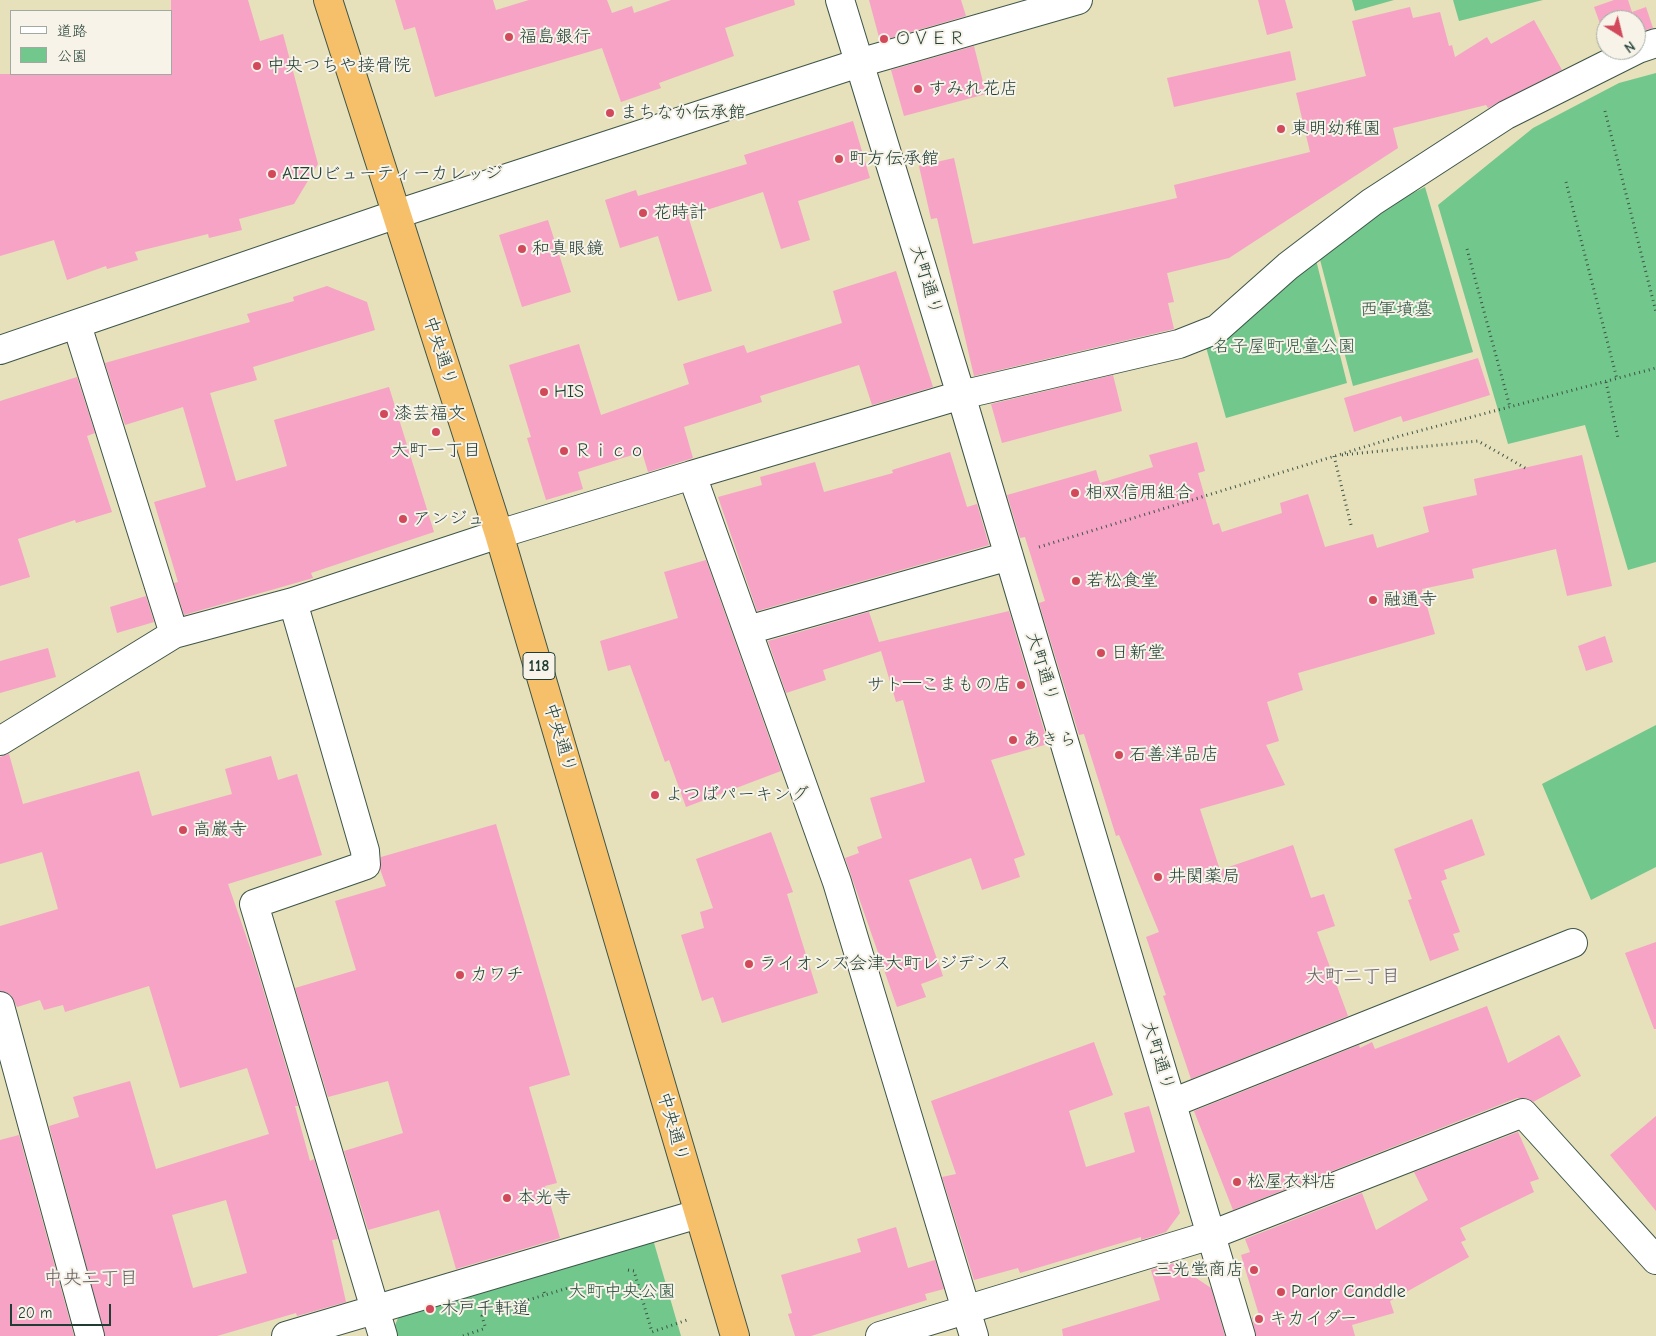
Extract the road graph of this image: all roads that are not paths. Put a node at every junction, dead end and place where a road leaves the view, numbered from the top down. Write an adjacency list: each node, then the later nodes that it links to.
1 (328, 0): 6 (highway, 中央通り / 118)
2 (840, 0): 5 (street, 大町通り)
3 (1078, 0): 5 (street)
4 (1656, 43): 9 (street)
5 (859, 63): 6 (street); 9 (street, 大町通り)
6 (397, 214): 7 (street); 11 (highway, 中央通り / 118)
7 (77, 325): 8 (street); 15 (street)
8 (0, 350)
9 (961, 395): 10 (street); 12 (street, 大町通り)
10 (692, 475): 11 (street); 14 (street)
11 (499, 534): 13 (street); 20 (highway, 中央通り / 118)
12 (1009, 556): 14 (street); 19 (street, 大町通り)
13 (293, 602): 15 (street); 23 (street)
14 (748, 630): 24 (street)
15 (174, 634): 16 (street)
16 (0, 741)
17 (1573, 943): 19 (street)
18 (0, 1006): 25 (street)
19 (1172, 1103): 21 (street, 大町通り)
20 (698, 1214): 23 (street); 28 (highway, 中央通り / 118)
21 (1211, 1235): 22 (street); 24 (street); 31 (street, 大町通り)
22 (1656, 1260)
23 (376, 1310): 26 (street); 27 (street)
24 (965, 1310): 29 (street); 30 (street)
25 (90, 1336)
26 (286, 1336)
27 (384, 1336)
28 (735, 1336)
29 (880, 1336)
30 (974, 1336)
31 (1241, 1336)

